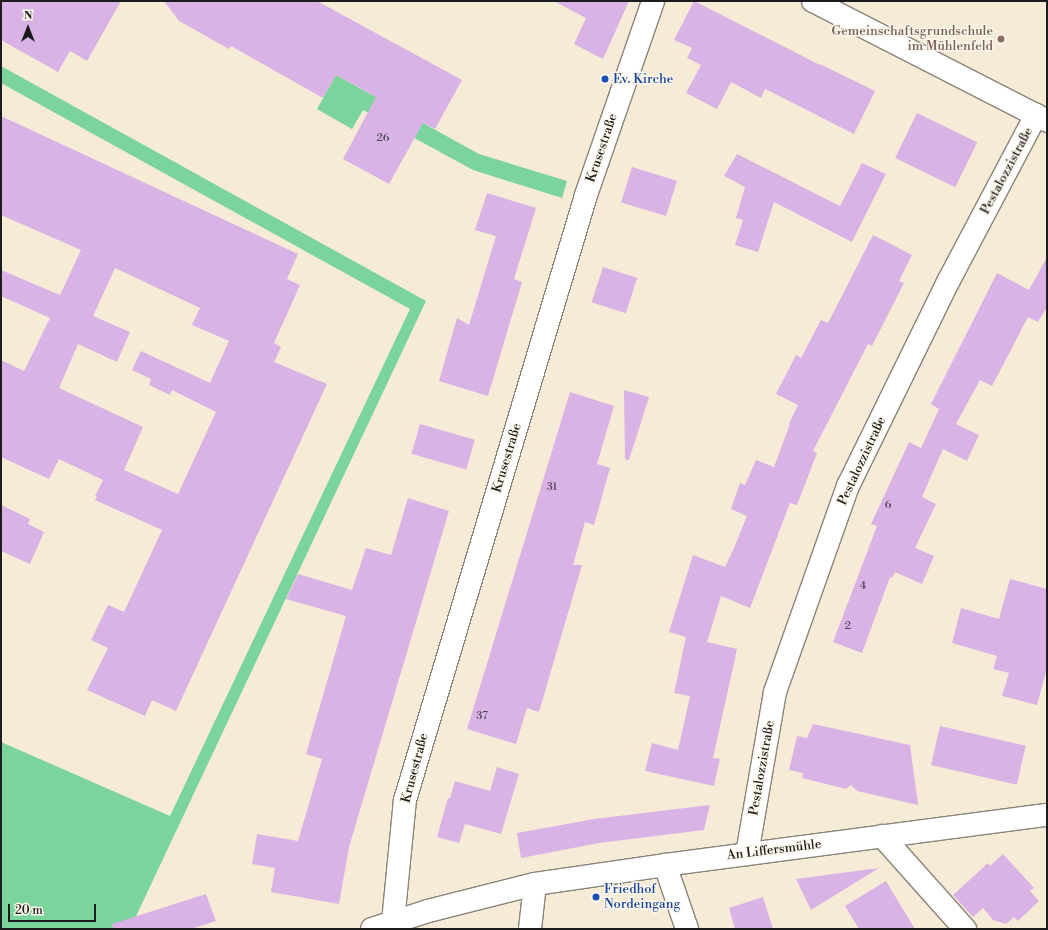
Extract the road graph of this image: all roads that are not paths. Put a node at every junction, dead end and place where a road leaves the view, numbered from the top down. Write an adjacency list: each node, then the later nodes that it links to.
1 (653, 1): 9 (street, Krusestraße)
2 (813, 1): 3 (street)
3 (1042, 118): 6 (street, Pestalozzistraße)
4 (1047, 815): 5 (street, An Liffersmühle)
5 (882, 836): 6 (street, An Liffersmühle); 13 (street)
6 (747, 854): 7 (street, An Liffersmühle)
7 (665, 865): 8 (street, An Liffersmühle); 12 (street)
8 (535, 884): 9 (street, An Liffersmühle); 11 (street)
9 (393, 922): 10 (street, An Liffersmühle)
10 (372, 929)
11 (530, 929)
12 (687, 929)
13 (965, 929)

